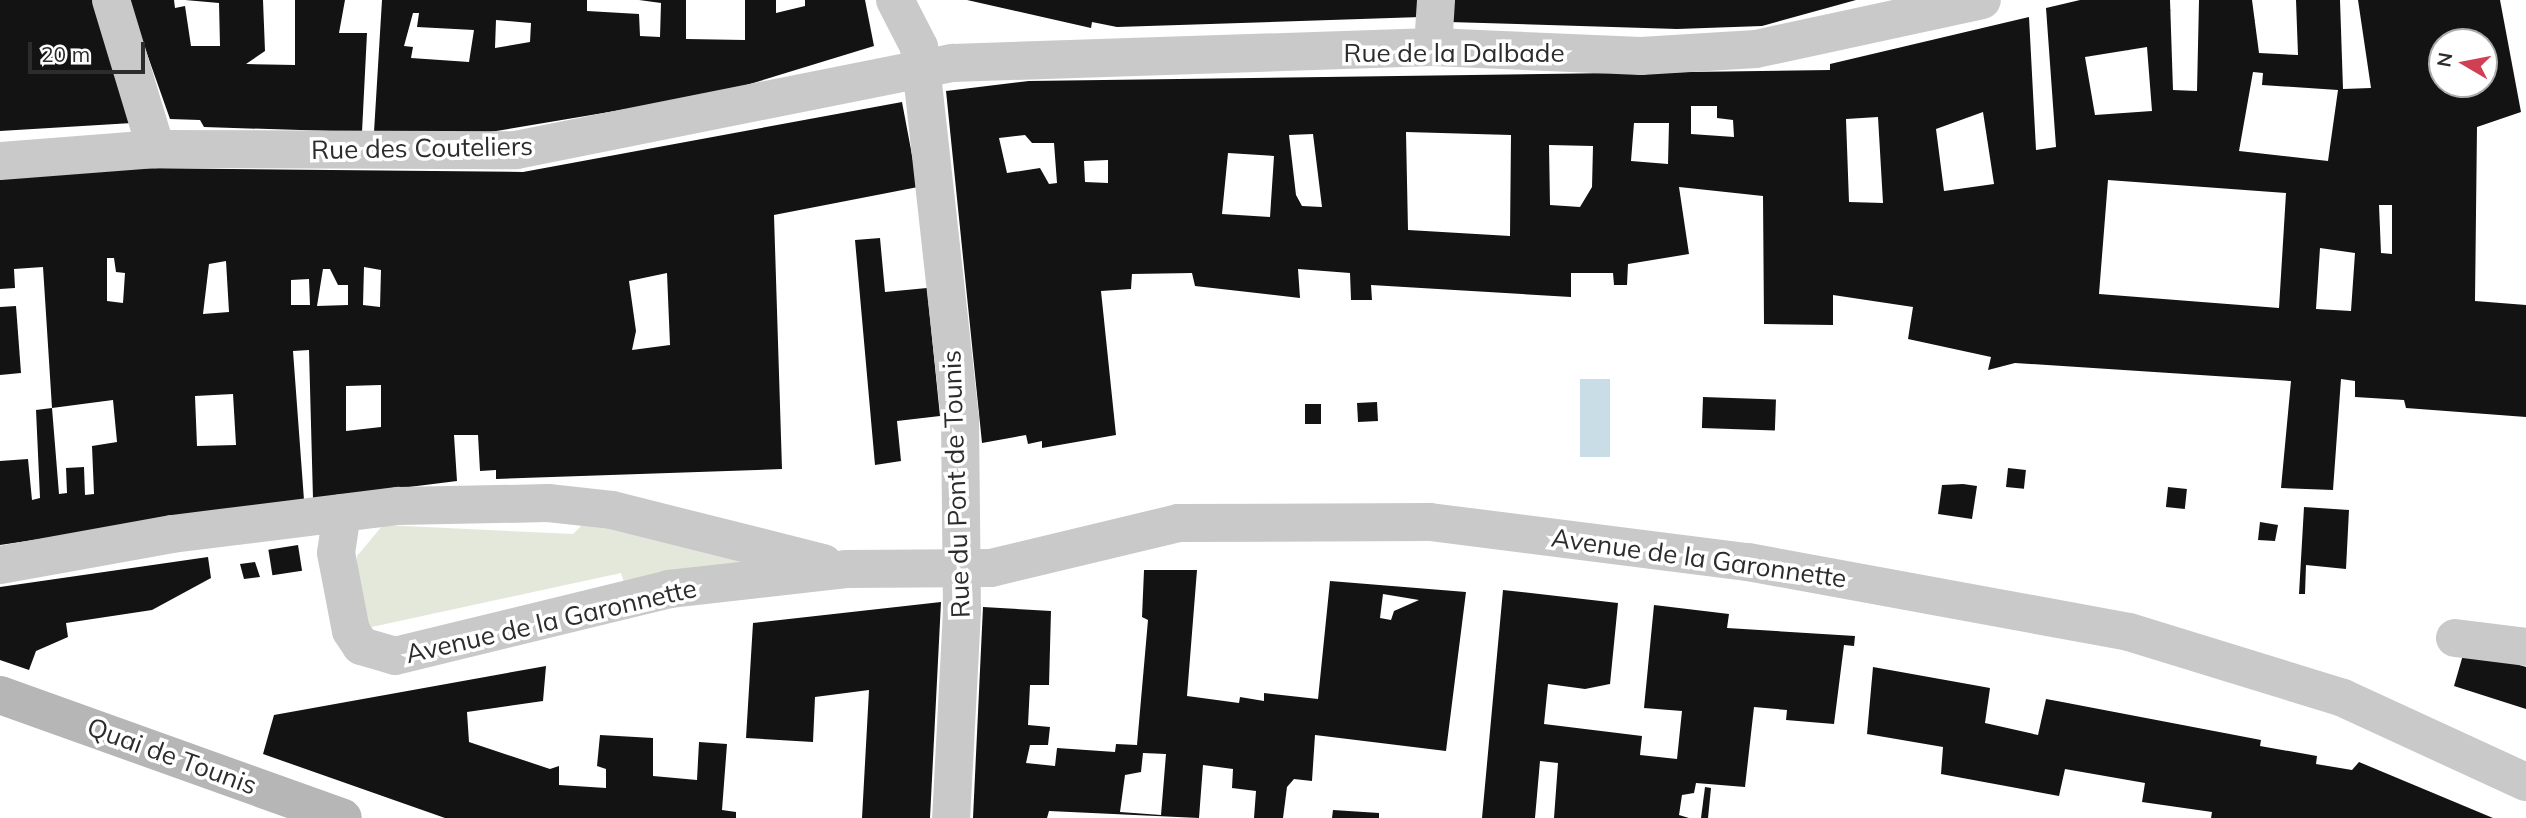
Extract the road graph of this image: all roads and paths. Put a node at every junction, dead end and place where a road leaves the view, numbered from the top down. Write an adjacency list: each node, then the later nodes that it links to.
1 (111, 0): 7 (street)
2 (895, 0): 6 (street, Rue du Pont de Tounis)
3 (1436, 0): 5 (street)
4 (1982, 0): 5 (street, Rue de la Dalbade)
5 (1433, 47): 6 (street, Rue de la Dalbade)
6 (921, 68): 7 (street, Rue des Couteliers); 17 (street, Rue du Pont de Tounis)
7 (156, 149): 8 (street, Rue des Couteliers)
8 (0, 161)
9 (342, 513): 10 (street); 11 (street, Avenue de la Garonnette); 11 (street, Avenue de la Garonnette)
10 (0, 565)
11 (846, 569): 15 (street, Avenue de la Garonnette)
12 (2455, 638): 13 (street)
13 (2526, 648)
14 (0, 695): 16 (street, Quai de Tounis)
15 (2526, 782)
16 (343, 818)
17 (951, 818)

